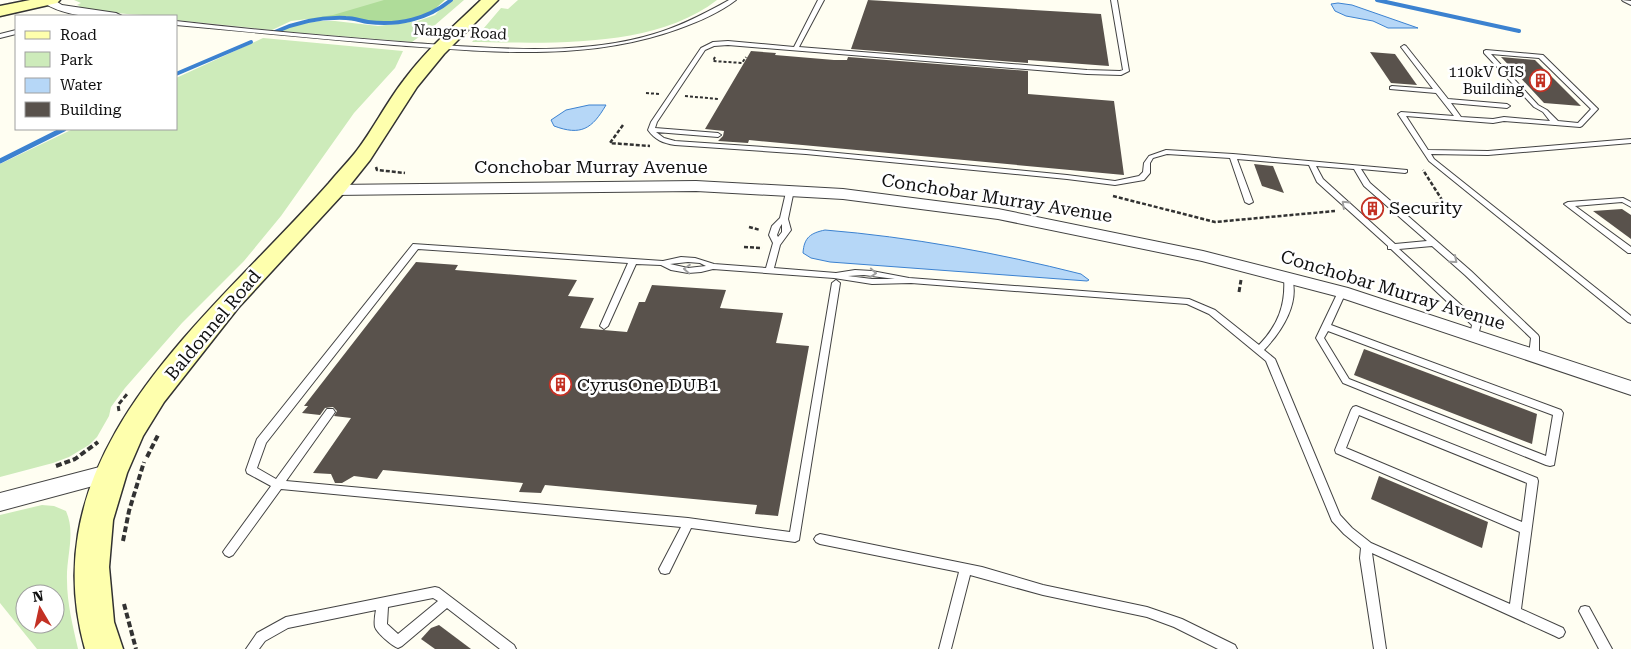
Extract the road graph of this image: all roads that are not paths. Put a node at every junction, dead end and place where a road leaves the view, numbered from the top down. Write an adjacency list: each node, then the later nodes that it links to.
1 (50, 0): 8 (street); 9 (street)
2 (490, 0): 13 (street, Baldonnel Road)
3 (733, 0): 13 (lane, Nangor Road)
4 (821, 0): 15 (lane)
5 (1114, 0): 15 (lane)
6 (1625, 0): 7 (lane)
7 (1631, 3)
8 (0, 11)
9 (86, 15)
10 (178, 23): 13 (lane, Nangor Road)
11 (15, 32): 12 (lane)
12 (0, 36)
13 (441, 47): 30 (street, Baldonnel Road)
14 (1404, 47): 17 (lane)
15 (796, 48): 22 (lane)
16 (1392, 88): 17 (lane)
17 (1438, 91): 18 (lane)
18 (1446, 102): 19 (lane); 20 (lane)
19 (1506, 106)
20 (1458, 118): 21 (lane); 25 (lane)
21 (1556, 123): 21 (lane)
22 (651, 130): 23 (lane); 26 (lane)
23 (718, 135)
24 (1631, 141): 25 (lane)
25 (1426, 152): 44 (lane)
26 (1233, 156): 27 (lane); 32 (lane)
27 (1311, 163): 28 (lane); 37 (lane, one-way to 27)
28 (1356, 167): 29 (lane); 36 (lane)
29 (1404, 171)
30 (334, 190): 31 (street, Conchobar Murray Avenue); 52 (street, Baldonnel Road)
31 (790, 190): 34 (lane); 41 (street, Conchobar Murray Avenue)
32 (1249, 202)
33 (1631, 206): 38 (lane)
34 (784, 218): 35 (lane)
35 (778, 243): 40 (lane)
36 (1434, 243): 37 (lane); 49 (lane, one-way to 49)
37 (1392, 247): 47 (lane)
38 (1631, 251)
39 (633, 261): 40 (lane); 45 (lane); 53 (lane)
40 (770, 270): 42 (lane)
41 (1288, 277): 43 (street, Conchobar Murray Avenue); 48 (lane)
42 (835, 279): 48 (lane); 55 (lane)
43 (1342, 292): 46 (lane); 47 (street, Conchobar Murray Avenue)
44 (1631, 320)
45 (604, 326)
46 (1327, 327): 46 (lane)
47 (1474, 335): 49 (street, Conchobar Murray Avenue)
48 (1260, 349): 58 (lane)
49 (1534, 355): 50 (street, Conchobar Murray Avenue)
50 (1631, 388)
51 (330, 412): 53 (lane)
52 (111, 473): 54 (street); 67 (street, Baldonnel Road)
53 (277, 484): 55 (lane); 59 (lane)
54 (0, 502)
55 (688, 523): 60 (lane)
56 (1526, 529): 56 (lane); 65 (lane)
57 (820, 539): 61 (lane)
58 (1367, 546): 65 (lane); 72 (lane)
59 (229, 552)
60 (665, 569)
61 (966, 569): 70 (lane); 71 (lane)
62 (447, 601): 63 (lane); 63 (lane); 69 (lane)
63 (382, 603): 68 (lane)
64 (1585, 611): 73 (lane)
65 (1514, 612): 66 (lane)
66 (1559, 632)
67 (104, 649)
68 (252, 649)
69 (510, 649)
70 (945, 649)
71 (1231, 649)
72 (1380, 649)
73 (1606, 649)

